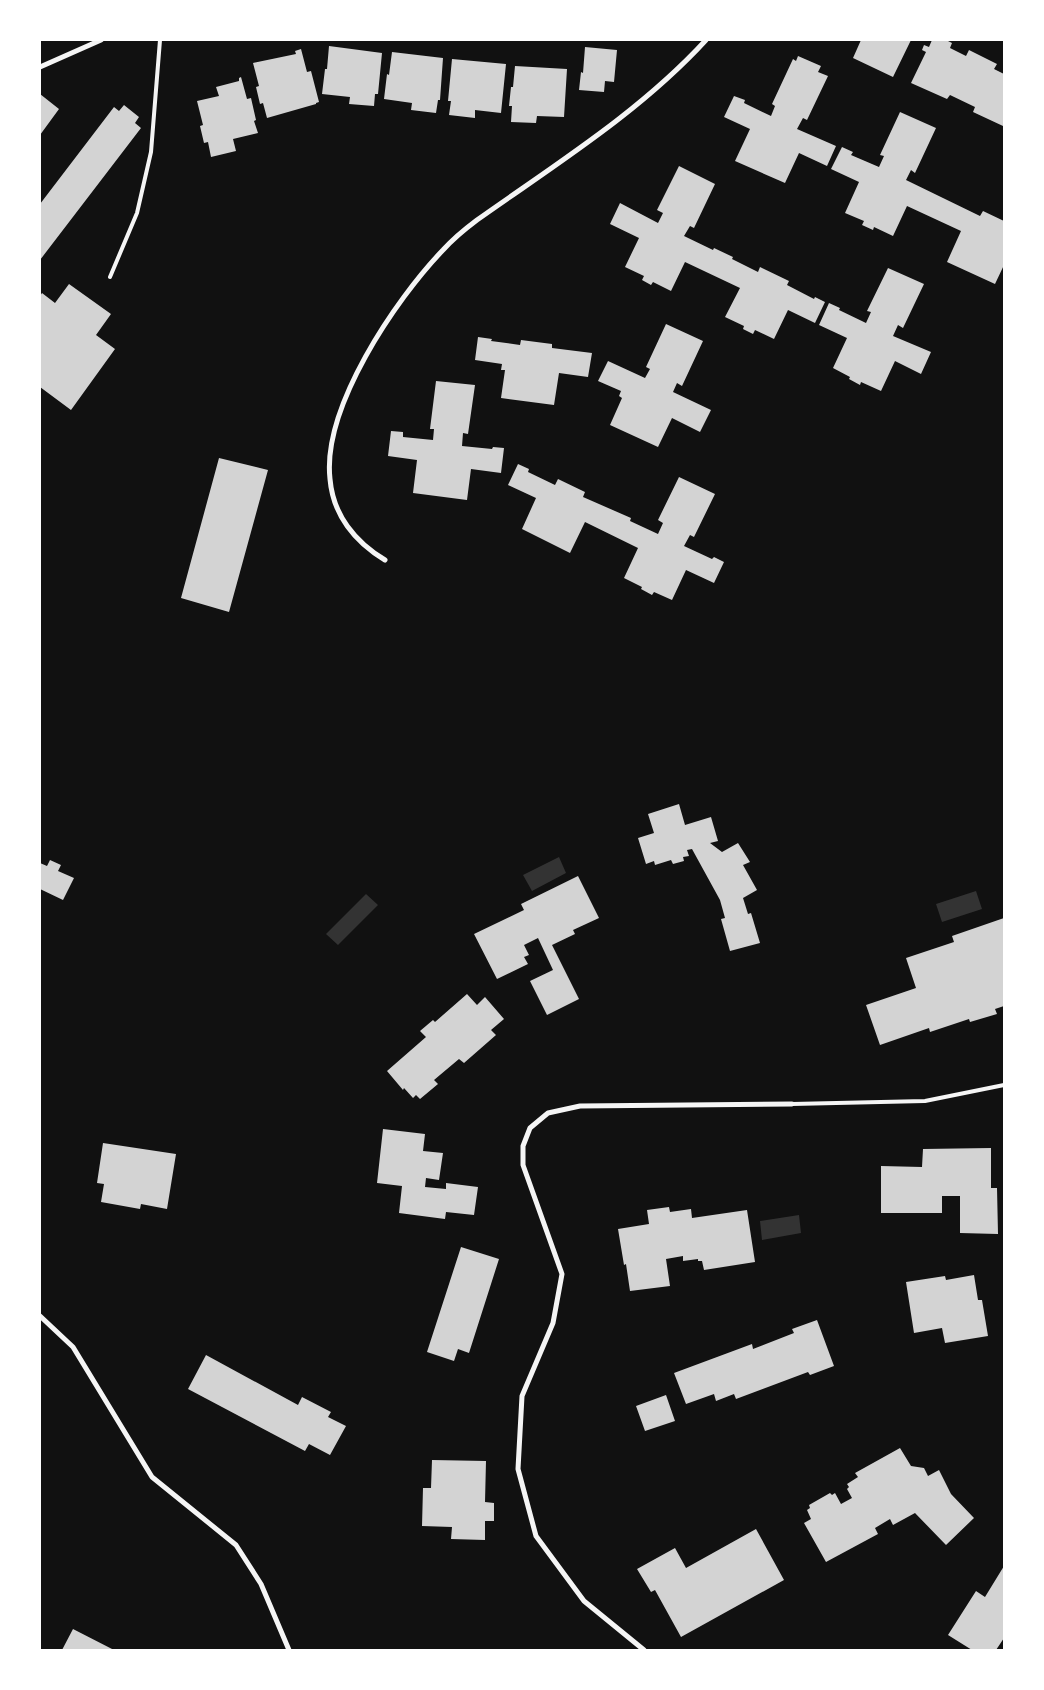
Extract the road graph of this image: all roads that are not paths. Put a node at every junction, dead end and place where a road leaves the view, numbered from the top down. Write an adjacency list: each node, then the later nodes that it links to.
1 (101, 40): 4 (street)
2 (160, 40): 5 (lane)
3 (706, 40): 6 (street)
4 (40, 67)
5 (110, 278)
6 (386, 560)
7 (1004, 1085): 8 (lane)
8 (792, 1104): 11 (street)
9 (40, 1316): 10 (street)
10 (289, 1650)
11 (644, 1650)

